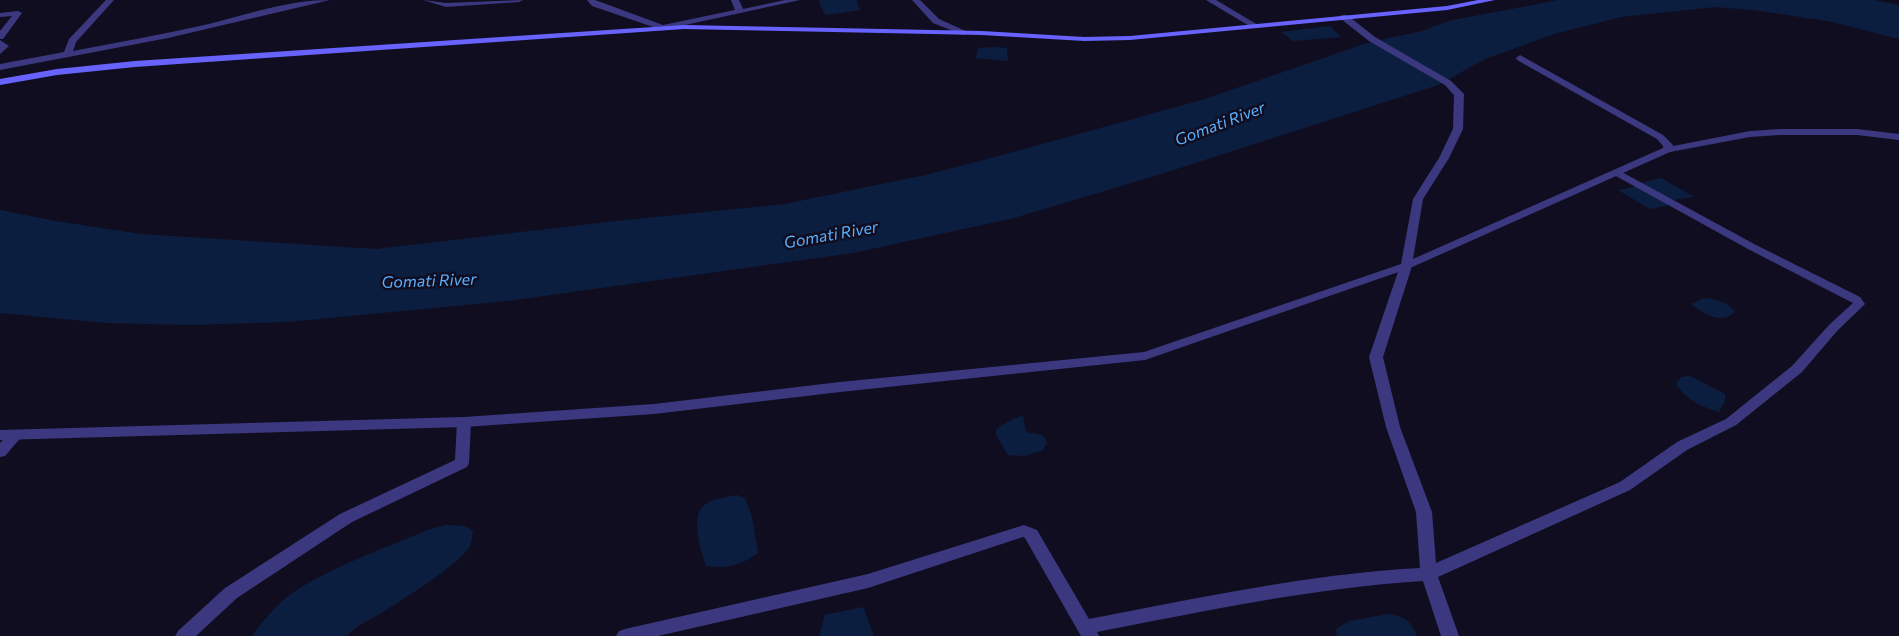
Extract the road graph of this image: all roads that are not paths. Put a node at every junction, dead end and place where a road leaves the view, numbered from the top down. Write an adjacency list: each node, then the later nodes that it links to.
1 (110, 0): 20 (street)
2 (326, 0): 20 (street)
3 (426, 0): 4 (street)
4 (518, 0)
5 (591, 0): 15 (street)
6 (735, 0): 11 (street)
7 (796, 0): 11 (street)
8 (916, 0): 16 (street)
9 (1210, 0): 14 (street)
10 (1491, 0): 13 (main road)
11 (740, 12): 15 (street)
12 (0, 15): 17 (street)
13 (1344, 17): 14 (main road); 27 (street)
14 (1254, 25): 16 (main road)
15 (662, 28): 16 (main road); 23 (main road)
16 (966, 33)
17 (0, 36)
18 (0, 42): 19 (street)
19 (0, 51)
20 (68, 54): 22 (street)
21 (1520, 58): 25 (street)
22 (0, 67)
23 (0, 82)
24 (1899, 137): 25 (street)
25 (1668, 150): 26 (street)
26 (1618, 173): 27 (street); 32 (street)
27 (1406, 266): 28 (street); 32 (street)
28 (464, 422): 30 (street); 34 (street)
29 (0, 435): 30 (street)
30 (16, 435): 31 (street)
31 (0, 452)
32 (1429, 574): 33 (street); 36 (street)
33 (1087, 632): 35 (street)
34 (184, 636)
35 (625, 636)
36 (1450, 636)

